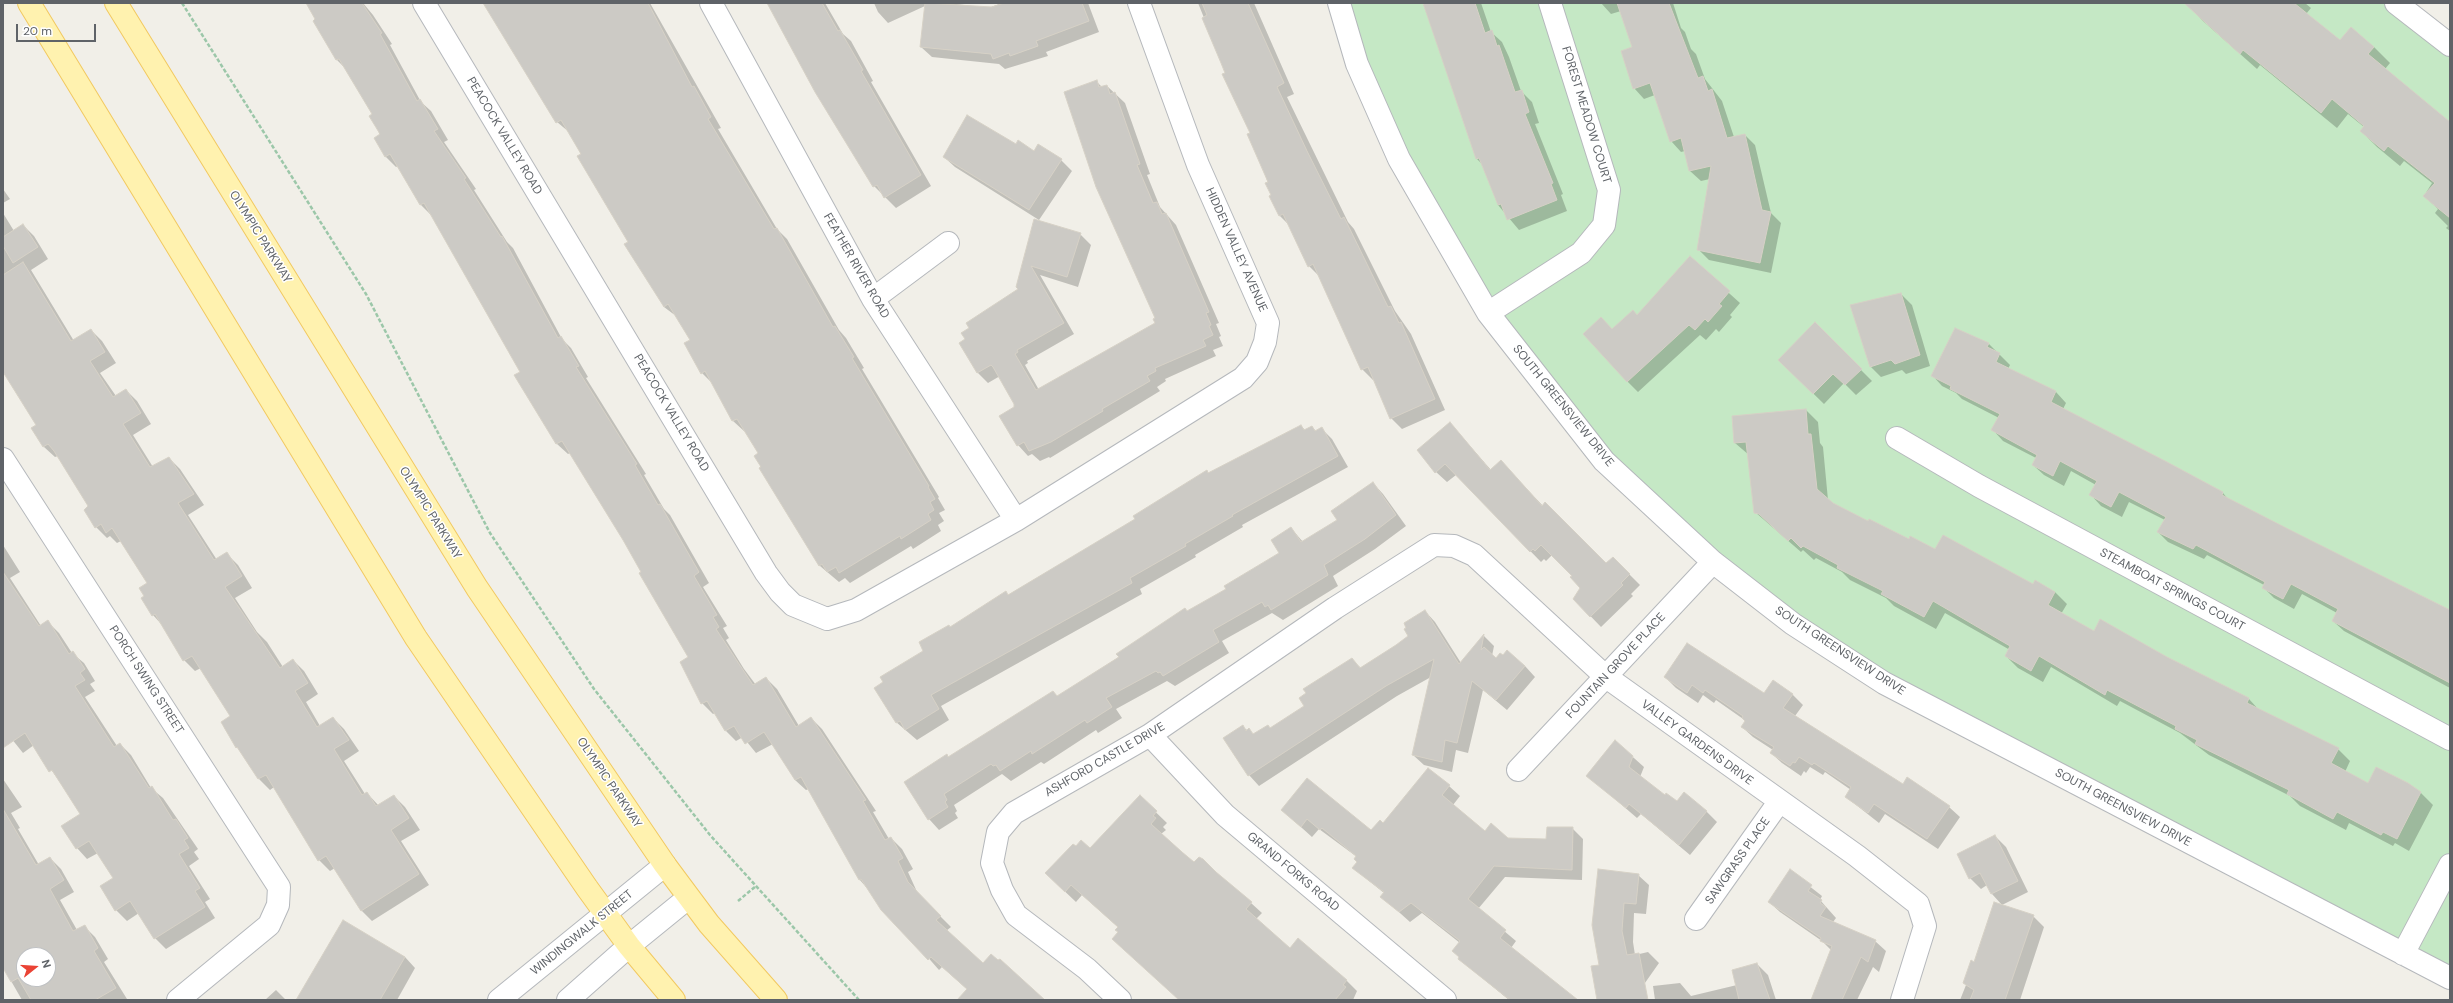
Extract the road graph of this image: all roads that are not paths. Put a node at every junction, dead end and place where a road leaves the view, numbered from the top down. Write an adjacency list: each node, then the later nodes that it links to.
1 (29, 3): 26 (main road)
2 (116, 3): 23 (main road, OLYMPIC PARKWAY)
3 (424, 3): 15 (street, PEACOCK VALLEY ROAD)
4 (711, 3): 11 (street, FEATHER RIVER ROAD)
5 (1139, 3): 15 (street, HIDDEN VALLEY AVENUE)
6 (1339, 3): 12 (street, SOUTH GREENSVIEW DRIVE)
7 (1550, 3): 12 (street, FOREST MEADOW COURT)
8 (2396, 3): 9 (street)
9 (2450, 45)
10 (948, 243): 11 (street)
11 (874, 299): 15 (street, FEATHER RIVER ROAD)
12 (1488, 313): 16 (street, SOUTH GREENSVIEW DRIVE)
13 (1897, 438): 20 (street, STEAMBOAT SPRINGS COURT)
14 (3, 458): 31 (street, PORCH SWING STREET)
15 (1016, 520)
16 (1712, 562): 18 (street, FOUNTAIN GROVE PLACE); 29 (street, SOUTH GREENSVIEW DRIVE)
17 (1400, 566): 18 (street, VALLEY GARDENS DRIVE); 19 (street, ASHFORD CASTLE DRIVE)
18 (1605, 676): 21 (street, FOUNTAIN GROVE PLACE); 22 (street, VALLEY GARDENS DRIVE)
19 (1150, 735): 36 (street, ASHFORD CASTLE DRIVE); 37 (street, GRAND FORKS ROAD)
20 (2450, 739)
21 (1518, 770)
22 (1779, 802): 27 (street, SAWGRASS PLACE); 38 (street, VALLEY GARDENS DRIVE)
23 (665, 865): 25 (main road, OLYMPIC PARKWAY); 26 (street, WINDINGWALK STREET)
24 (2450, 865): 29 (street)
25 (688, 898): 28 (street); 35 (main road, OLYMPIC PARKWAY)
26 (606, 914): 28 (main road); 32 (street, WINDINGWALK STREET)
27 (1696, 919)
28 (629, 946): 33 (street); 34 (main road)
29 (2403, 954): 30 (street, SOUTH GREENSVIEW DRIVE)
30 (2450, 978)
31 (178, 1000)
32 (498, 1000)
33 (568, 1000)
34 (674, 1000)
35 (776, 1000)
36 (1120, 1000)
37 (1445, 1000)
38 (1902, 1000)

